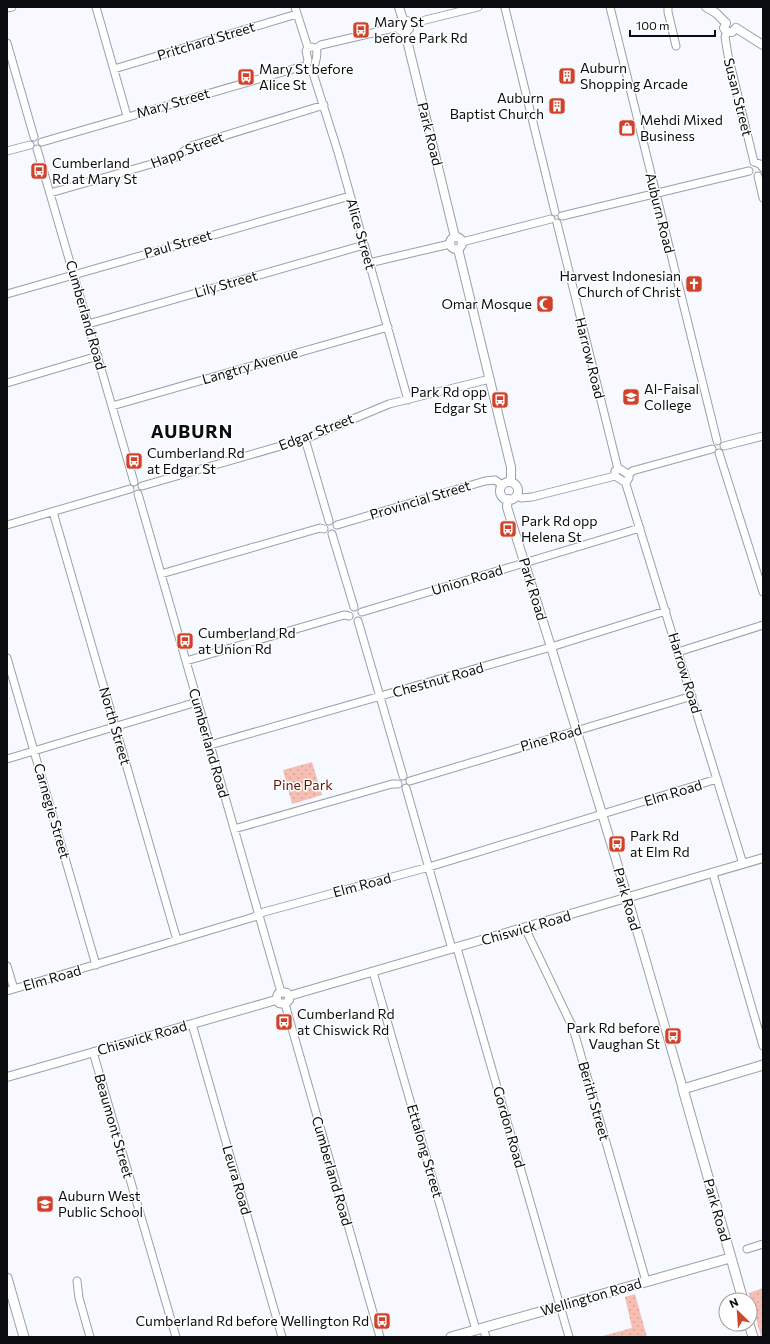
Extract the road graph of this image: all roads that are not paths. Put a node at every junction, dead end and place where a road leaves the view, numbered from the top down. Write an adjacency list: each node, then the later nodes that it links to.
1 (12, 7): 10 (street)
2 (96, 7): 23 (street)
3 (399, 7): 13 (street, Park Road)
4 (478, 7): 13 (street)
5 (501, 7): 6 (street)
6 (505, 7): 39 (street)
7 (610, 7): 36 (street, Auburn Road)
8 (668, 7): 19 (street)
9 (706, 7): 12 (street)
10 (7, 8)
11 (296, 10): 20 (street); 23 (street, Pritchard Street)
12 (726, 22): 15 (street); 16 (street)
13 (406, 25): 14 (street); 43 (street, Park Road)
14 (398, 27): 21 (street)
15 (736, 28): 16 (street); 18 (street)
16 (727, 32): 31 (street, Susan Street)
17 (7, 43): 26 (street)
18 (763, 45)
19 (676, 46)
20 (308, 48): 21 (street); 22 (street)
21 (316, 48): 22 (street)
22 (309, 68): 24 (street, Alice Street); 25 (street, Mary Street)
23 (114, 69): 25 (street)
24 (324, 106): 35 (street, Happ Street); 37 (street, Alice Street)
25 (127, 116): 27 (street, Mary Street)
26 (34, 137): 27 (street); 28 (street)
27 (42, 142): 29 (street)
28 (30, 145): 29 (street); 30 (street)
29 (37, 149): 35 (street, Cumberland Road)
30 (7, 151)
31 (754, 162): 32 (street); 33 (street)
32 (763, 168): 34 (street)
33 (749, 171): 34 (street); 36 (street)
34 (758, 176): 38 (street)
35 (50, 193): 46 (street, Cumberland Road)
36 (656, 193): 40 (street); 57 (street, Auburn Road)
37 (350, 196): 44 (street, Alice Street); 46 (street, Paul Street)
38 (763, 198)
39 (555, 212): 40 (street); 41 (street)
40 (562, 216): 42 (street)
41 (551, 219): 42 (street); 43 (street)
42 (557, 223): 61 (street, Harrow Road)
43 (456, 243): 45 (street); 51 (street, Park Road)
44 (364, 245): 45 (street, Alice Street); 48 (street, Lily Street)
45 (369, 263): 49 (street, Alice Street)
46 (74, 274): 47 (street, Paul Street); 48 (street, Cumberland Road)
47 (7, 294)
48 (88, 324): 50 (street, Cumberland Road)
49 (388, 327): 53 (street, Alice Street); 54 (street, Langtry Avenue)
50 (98, 356): 52 (street); 54 (street, Cumberland Road)
51 (490, 379): 53 (street, Edgar Street); 64 (street, Park Road)
52 (7, 383)
53 (408, 400): 56 (street, Edgar Street)
54 (112, 406): 63 (street, Cumberland Road)
55 (763, 436): 58 (street)
56 (306, 439): 66 (street, Edgar Street); 72 (street)
57 (717, 441): 58 (street); 59 (street)
58 (724, 446): 60 (street)
59 (712, 449): 60 (street); 62 (street)
60 (720, 453): 80 (street)
61 (616, 473): 62 (street); 69 (street)
62 (627, 478): 75 (street, Harrow Road)
63 (134, 482): 66 (street); 67 (street)
64 (512, 482): 65 (street); 69 (street)
65 (502, 485): 70 (street); 74 (street, Provincial Street)
66 (142, 486): 68 (street)
67 (130, 489): 68 (street); 71 (street)
68 (138, 494): 79 (street, Cumberland Road)
69 (517, 495): 70 (street)
70 (508, 499): 78 (street, Park Road)
71 (53, 512): 73 (street); 94 (street, North Street)
72 (329, 521): 74 (street); 76 (street)
73 (7, 525)
74 (337, 526): 77 (street)
75 (640, 528): 78 (street, Union Road); 82 (street, Harrow Road)
76 (324, 529): 77 (street); 79 (street)
77 (332, 534): 81 (street)
78 (525, 563): 83 (street, Union Road); 87 (street, Park Road)
79 (161, 574): 90 (street, Cumberland Road)
80 (763, 592)
81 (354, 607): 83 (street); 84 (street)
82 (666, 611): 87 (street, Chestnut Road); 88 (street, Harrow Road)
83 (362, 612): 85 (street)
84 (349, 616): 85 (street); 90 (street)
85 (358, 621): 92 (street)
86 (763, 625): 88 (street)
87 (551, 647): 92 (street, Chestnut Road); 95 (street, Park Road)
88 (678, 652): 91 (street, Harrow Road)
89 (7, 658): 97 (street, Carnegie Street)
90 (186, 661): 93 (street, Cumberland Road)
91 (692, 696): 95 (street, Pine Road); 100 (street, Harrow Road)
92 (380, 697): 96 (street, Chestnut Road); 99 (street)
93 (197, 702): 94 (street); 96 (street, Cumberland Road)
94 (115, 726): 97 (street); 113 (street, North Street)
95 (576, 730): 101 (street, Pine Road); 104 (street, Park Road)
96 (210, 745): 105 (street, Cumberland Road)
97 (34, 751): 98 (street); 115 (street, Carnegie Street)
98 (7, 759)
99 (403, 776): 101 (street); 102 (street)
100 (717, 779): 104 (street, Elm Road); 107 (street, Harrow Road)
101 (410, 781): 103 (street)
102 (398, 784): 103 (street); 105 (street)
103 (406, 788): 108 (street, Gordon Road)
104 (602, 814): 108 (street, Elm Road); 110 (street, Park Road)
105 (234, 829): 111 (street, Cumberland Road)
106 (763, 858): 107 (street, Chiswick Road)
107 (743, 864): 109 (street, Chiswick Road)
108 (429, 867): 111 (street, Elm Road); 114 (street, Gordon Road)
109 (713, 874): 110 (street, Chiswick Road); 124 (street)
110 (627, 898): 112 (street, Chiswick Road); 128 (street, Park Road)
111 (258, 915): 113 (street, Elm Road); 119 (street, Cumberland Road)
112 (525, 928): 114 (street, Chiswick Road); 134 (street, Berith Street)
113 (177, 940): 115 (street, Elm Road)
114 (455, 948): 117 (street, Chiswick Road); 137 (street, Gordon Road)
115 (96, 965): 118 (street, Elm Road)
116 (7, 966): 118 (street)
117 (373, 972): 120 (street, Chiswick Road); 138 (street, Ettalong Street)
118 (10, 990)
119 (281, 992): 120 (street); 121 (street)
120 (289, 996): 122 (street)
121 (276, 1000): 122 (street); 123 (street, Chiswick Road)
122 (285, 1004): 143 (street, Cumberland Road)
123 (192, 1024): 125 (street, Chiswick Road); 142 (street, Leura Road)
124 (763, 1046)
125 (93, 1052): 127 (street, Chiswick Road); 141 (street, Beaumont Street)
126 (763, 1065): 128 (main road)
127 (7, 1077)
128 (683, 1089): 131 (main road, Park Road)
129 (763, 1244): 130 (street)
130 (747, 1249)
131 (730, 1258): 134 (main road, Wellington Road); 135 (main road, Park Road)
132 (7, 1278): 136 (main road)
133 (77, 1281): 140 (street)
134 (646, 1281): 137 (main road, Wellington Road)
135 (741, 1292)
136 (11, 1305): 139 (main road)
137 (560, 1306): 138 (main road, Wellington Road); 146 (street, Gordon Road)
138 (480, 1329): 144 (main road, Wellington Road); 145 (street, Ettalong Street)
139 (24, 1337)
140 (90, 1337)
141 (176, 1337)
142 (282, 1337)
143 (380, 1337)
144 (451, 1337)
145 (486, 1337)
146 (569, 1337)

